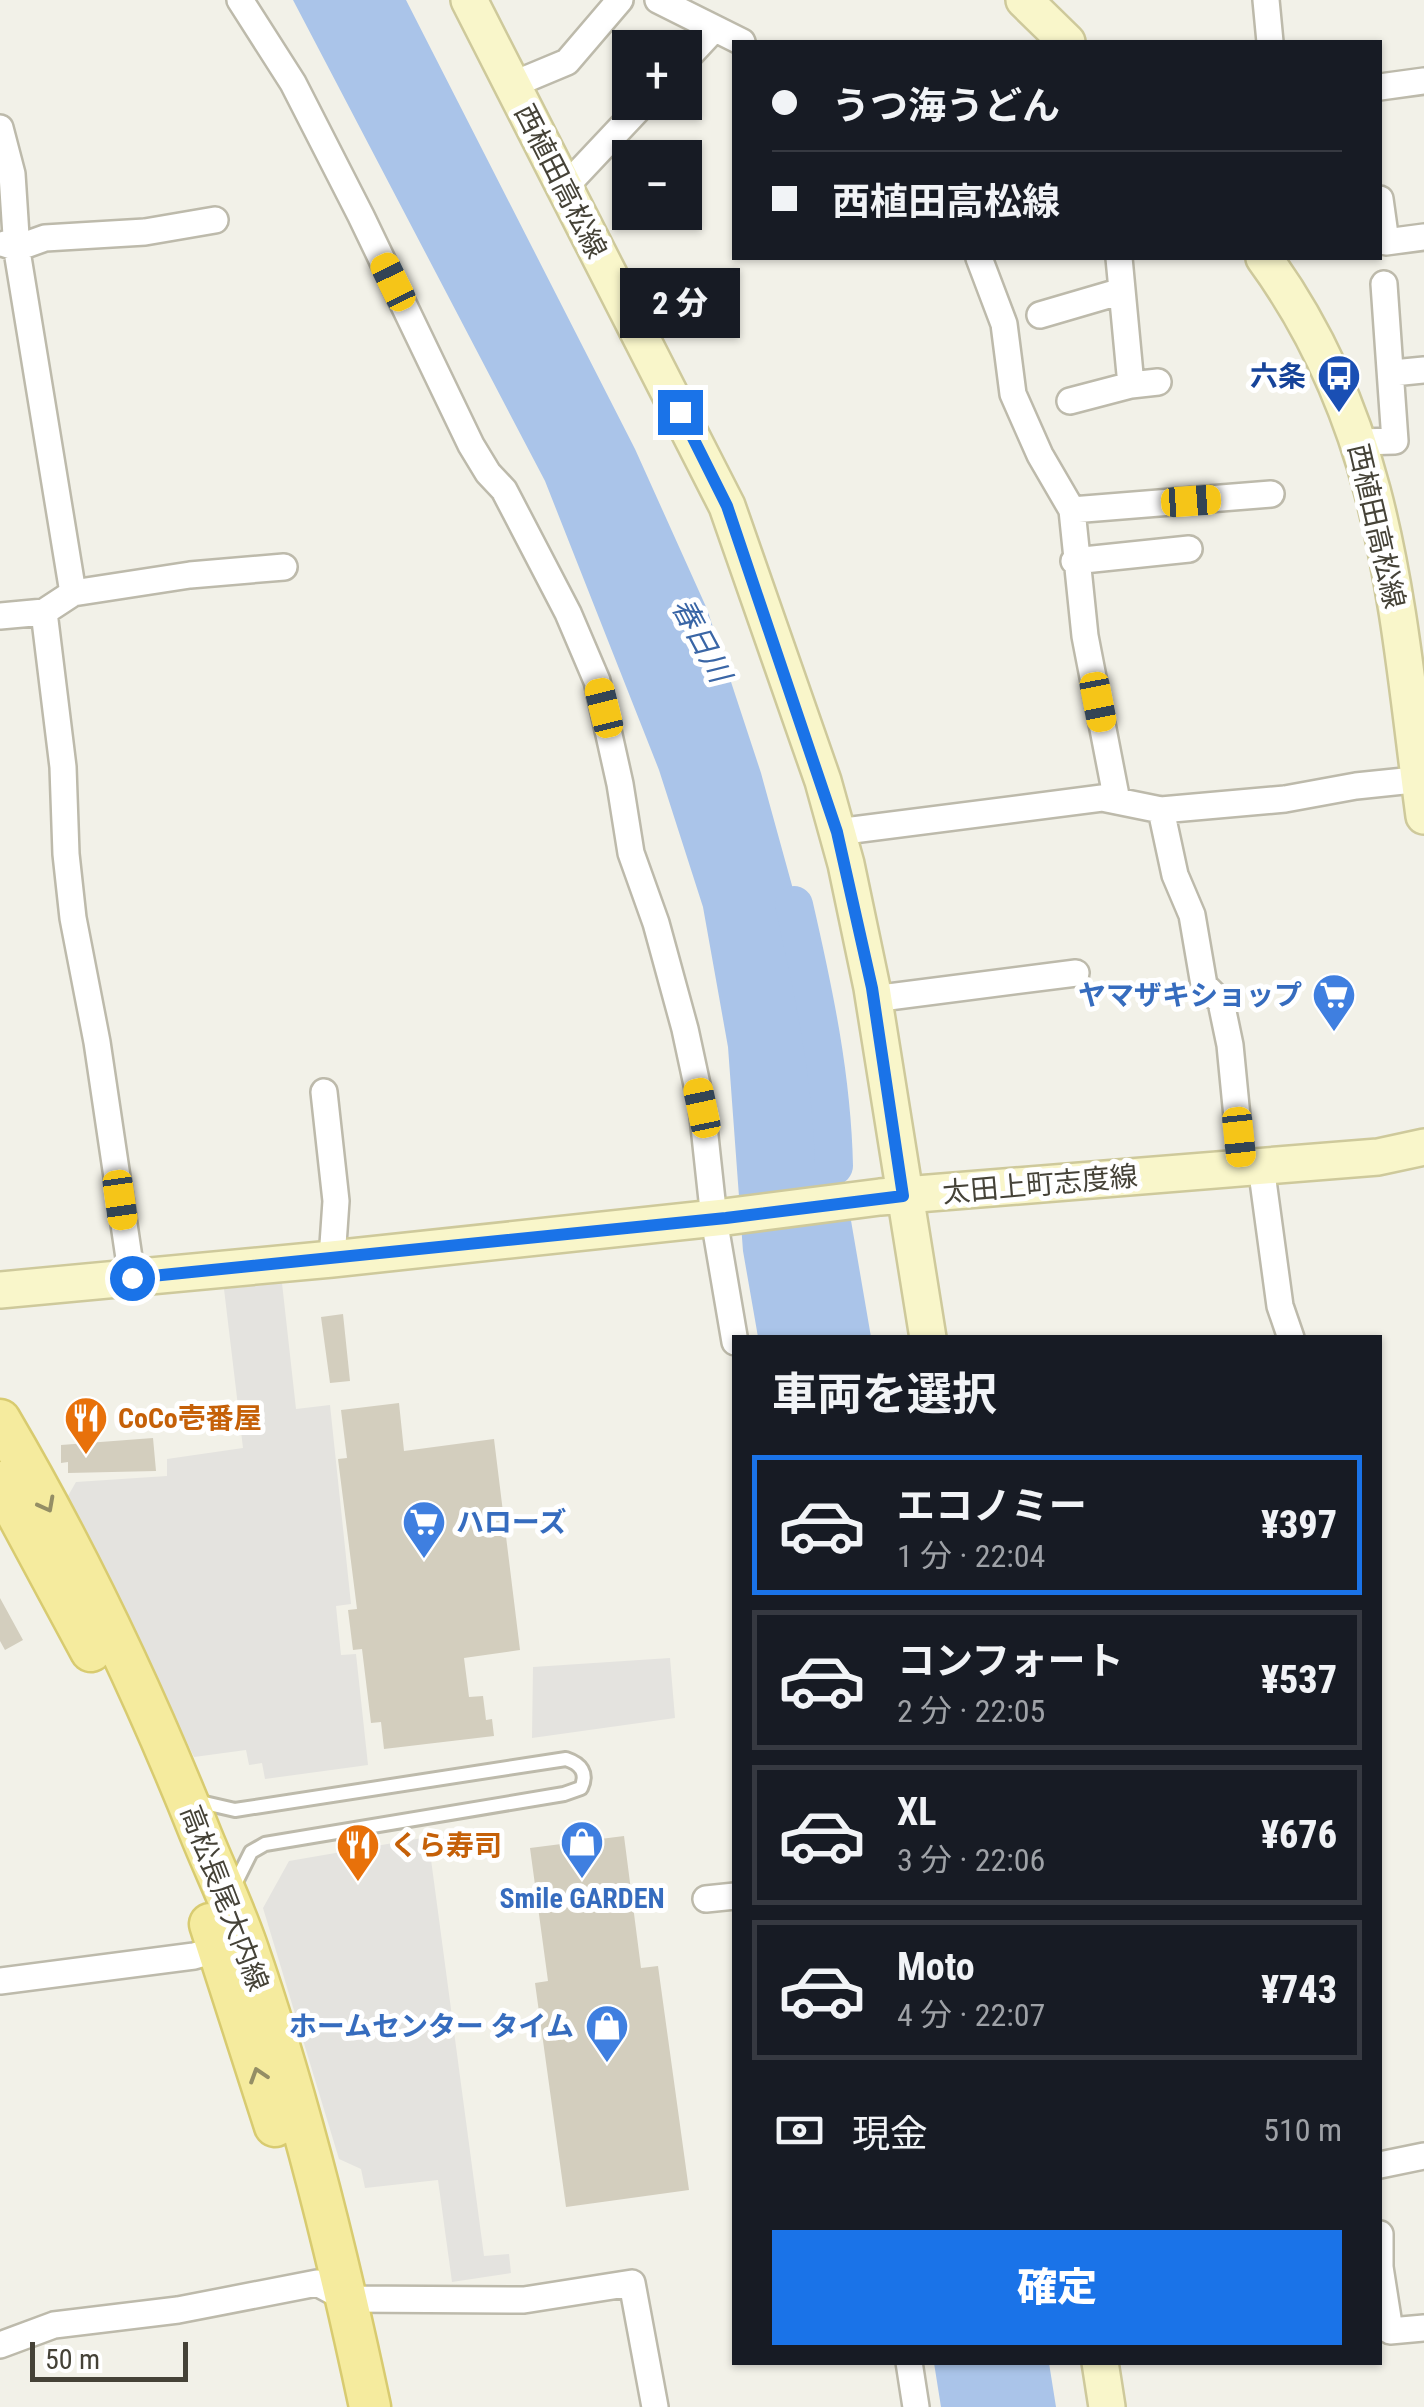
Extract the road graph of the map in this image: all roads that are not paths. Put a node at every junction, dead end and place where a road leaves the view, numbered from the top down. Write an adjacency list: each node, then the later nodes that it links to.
1 (240, 0): 53 (street)
2 (468, 0): 13 (main road, 西植田高松線)
3 (620, 0): 13 (street)
4 (658, 0): 7 (street)
5 (1024, 0): 9 (main road)
6 (1266, 0): 10 (street)
7 (713, 30): 8 (street); 11 (street)
8 (737, 40)
9 (1065, 40)
10 (1270, 40)
11 (702, 42)
12 (1424, 81): 14 (street)
13 (512, 85): 17 (main road, 西植田高松線)
14 (1382, 86)
15 (628, 120): 17 (street)
16 (0, 128): 21 (street)
17 (565, 187): 46 (main road, 西植田高松線)
18 (1382, 214): 20 (street)
19 (216, 220): 21 (street)
20 (1424, 237)
21 (8, 246): 39 (street)
22 (980, 260): 35 (street)
23 (1119, 260): 26 (street)
24 (1265, 260): 33 (main road, 西植田高松線)
25 (1384, 284): 29 (street)
26 (1122, 291): 27 (street); 31 (street)
27 (1040, 315)
28 (1424, 370): 29 (street)
29 (1393, 374): 33 (street)
30 (1158, 382): 31 (street)
31 (1132, 384): 32 (street)
32 (1070, 401)
33 (1360, 442): 42 (main road, 西植田高松線)
34 (1271, 494): 35 (street)
35 (1072, 510): 37 (street)
36 (1189, 549): 37 (street)
37 (1074, 560): 43 (street)
38 (284, 568): 39 (street)
39 (73, 593): 40 (street)
40 (44, 612): 41 (street); 55 (street)
41 (0, 616)
42 (1422, 779): 44 (street); 45 (main road, 西植田高松線)
43 (1117, 801): 44 (street); 46 (street)
44 (1160, 810): 51 (street)
45 (1424, 816)
46 (837, 832): 48 (main road, 西植田高松線)
47 (1076, 973): 48 (street)
48 (873, 999): 52 (main road, 西植田高松線)
49 (324, 1092): 54 (street)
50 (1424, 1147): 51 (main road, 太田上町志度線)
51 (1251, 1167): 52 (main road, 太田上町志度線); 59 (street)
52 (892, 1196): 53 (main road, 太田上町志度線); 58 (main road, 西植田高松線)
53 (720, 1218): 54 (main road, 太田上町志度線); 57 (street)
54 (332, 1259): 55 (main road, 太田上町志度線)
55 (132, 1278): 56 (main road, 太田上町志度線)
56 (0, 1290)
57 (734, 1335)
58 (927, 1335)
59 (1290, 1335)
60 (0, 1420): 62 (main road, 高松長尾大内線, one-way to 62)
61 (0, 1482): 66 (main road, 高松長尾大内線)
62 (185, 1795): 64 (main road, 高松長尾大内線); 64 (lane)
63 (732, 1896): 65 (street)
64 (227, 1899): 66 (main road, 高松長尾大内線)
65 (706, 1899)
66 (232, 1945): 67 (street); 71 (main road, 高松長尾大内線)
67 (0, 1981)
68 (1424, 2156): 69 (street)
69 (1382, 2165)
70 (1382, 2280): 72 (street)
71 (332, 2291): 73 (street); 76 (main road, 高松長尾大内線); 77 (main road, 高松長尾大内線); 78 (street)
72 (1424, 2328)
73 (0, 2345)
74 (909, 2365): 79 (street)
75 (1100, 2365): 80 (main road)
76 (342, 2407)
77 (370, 2407)
78 (655, 2407)
79 (916, 2407)
80 (1107, 2407)

